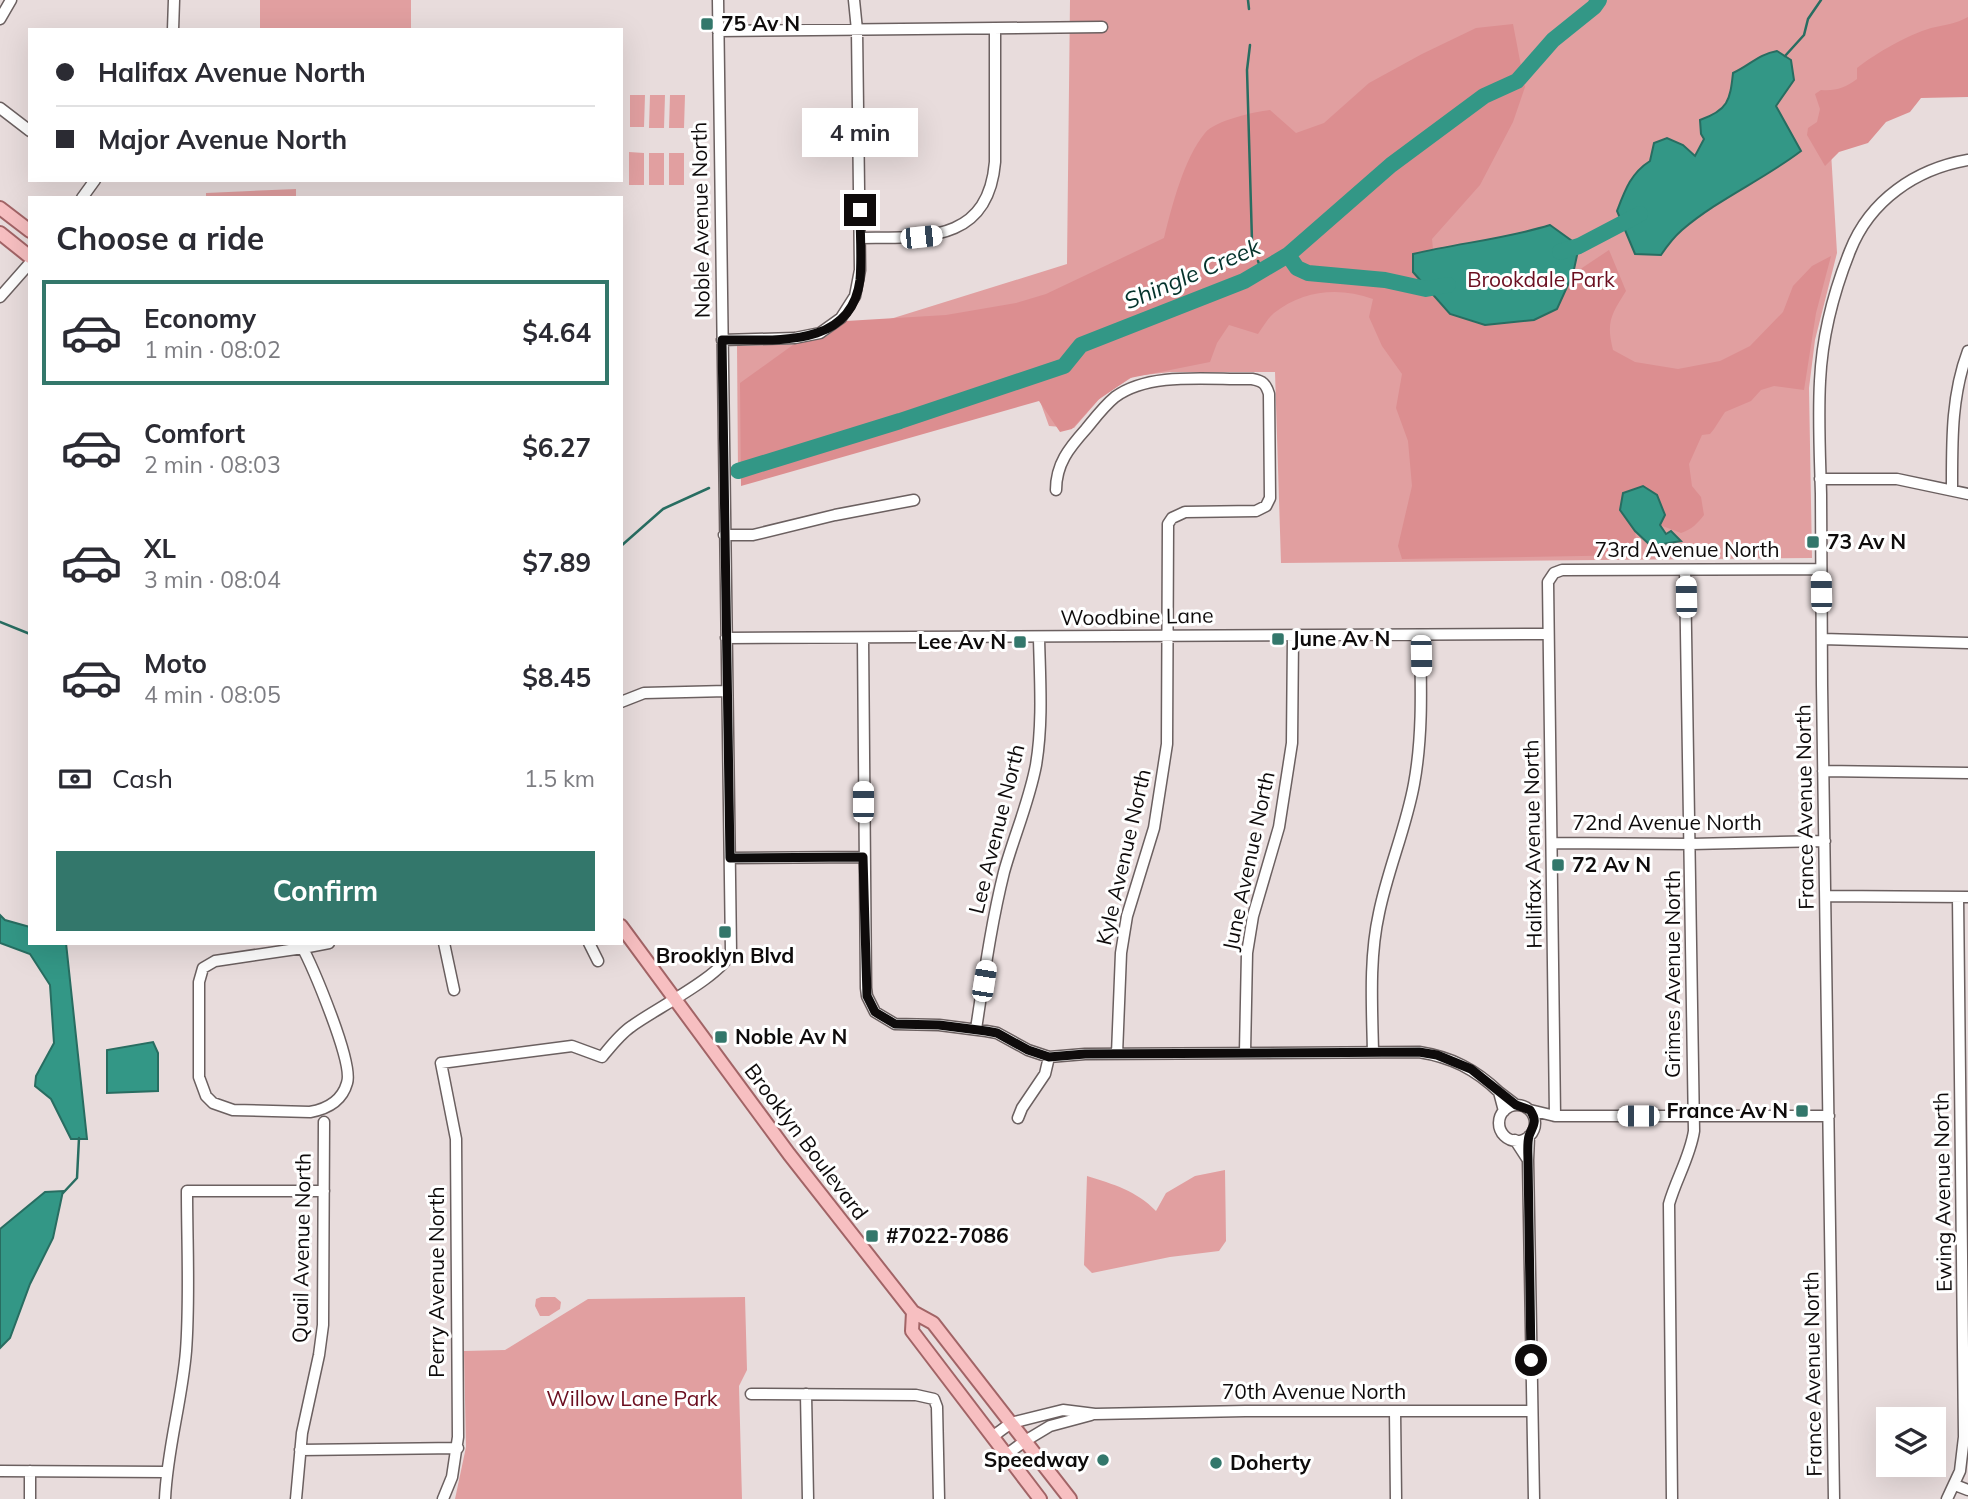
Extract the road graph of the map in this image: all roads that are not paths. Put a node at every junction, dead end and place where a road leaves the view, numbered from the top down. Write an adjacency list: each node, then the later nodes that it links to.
1 (11, 0): 5 (street)
2 (174, 0): 7 (street)
3 (718, 0): 10 (street, Noble Avenue North)
4 (855, 0): 9 (street)
5 (0, 19)
6 (1102, 27): 8 (street)
7 (173, 28)
8 (995, 29): 9 (street); 17 (street)
9 (857, 30): 10 (street); 17 (street)
10 (718, 31): 21 (street, Noble Avenue North)
11 (0, 108): 12 (street)
12 (28, 129)
13 (1968, 160): 23 (street, France Avenue North)
14 (0, 208): 15 (main road)
15 (28, 229)
16 (0, 233): 18 (main road)
17 (860, 238): 21 (street)
18 (28, 255)
19 (28, 265): 20 (street)
20 (0, 297)
21 (722, 340): 28 (street, Noble Avenue North)
22 (1968, 351): 25 (street)
23 (1821, 479): 25 (street); 29 (street, France Avenue North)
24 (1056, 490): 34 (street, Kyle Avenue North)
25 (1952, 490): 26 (street)
26 (1968, 494)
27 (914, 500): 28 (street)
28 (724, 535): 36 (street, Noble Avenue North)
29 (1821, 569): 30 (street, 73rd Avenue North); 39 (street, France Avenue North)
30 (1685, 570): 31 (street, 73rd Avenue North); 47 (street, Grimes Avenue North)
31 (1554, 573): 32 (street, Halifax Avenue North)
32 (1548, 634): 33 (street, Woodbine Lane); 46 (street, Halifax Avenue North)
33 (1420, 635): 35 (street, Woodbine Lane); 62 (street)
34 (1166, 636): 35 (street, Woodbine Lane); 38 (street, Woodbine Lane); 63 (street, Kyle Avenue North)
35 (1293, 636): 61 (street, June Avenue North)
36 (726, 638): 37 (street, Woodbine Lane); 41 (street, Noble Avenue North)
37 (863, 638): 38 (street, Woodbine Lane); 48 (street)
38 (1039, 638): 59 (street, Lee Avenue North)
39 (1822, 639): 40 (street); 43 (street, France Avenue North)
40 (1968, 643)
41 (727, 691): 42 (street); 49 (street, Noble Avenue North)
42 (623, 701)
43 (1823, 771): 44 (street); 45 (street, France Avenue North)
44 (1968, 773)
45 (1825, 841): 47 (street, 72nd Avenue North); 50 (street, France Avenue North)
46 (1553, 843): 47 (street, 72nd Avenue North); 69 (street, Halifax Avenue North)
47 (1691, 844): 70 (street, Grimes Avenue North)
48 (863, 857): 49 (street); 59 (street)
49 (730, 858): 58 (street, Noble Avenue North)
50 (1826, 896): 51 (street); 71 (street, France Avenue North)
51 (1963, 897): 60 (street, Ewing Avenue North)
52 (623, 929): 58 (main road, Brooklyn Boulevard)
53 (444, 945): 57 (street)
54 (590, 945): 56 (street)
55 (301, 946): 55 (street)
56 (598, 961)
57 (454, 990)
58 (674, 1000): 79 (main road, Brooklyn Boulevard); 88 (street, Perry Avenue North)
59 (976, 1029): 64 (street)
60 (1964, 1047): 94 (street, Ewing Avenue North)
61 (1245, 1052): 62 (street); 63 (street)
62 (1373, 1052): 65 (street)
63 (1117, 1054): 64 (street)
64 (1049, 1057): 72 (street)
65 (1499, 1092): 66 (street); 68 (street)
66 (1516, 1105): 67 (street); 68 (street)
67 (1530, 1110): 69 (street); 74 (street)
68 (1504, 1111): 76 (street)
69 (1555, 1116): 70 (street); 74 (street)
70 (1694, 1116): 71 (street); 106 (street, Grimes Avenue North)
71 (1829, 1116): 107 (street, France Avenue North)
72 (1018, 1118)
73 (324, 1122): 78 (street, Quail Avenue North)
74 (1535, 1125): 75 (street)
75 (1529, 1136): 76 (street); 77 (street)
76 (1515, 1140): 77 (street)
77 (1528, 1160): 83 (street)
78 (324, 1191): 89 (street, Quail Avenue North); 93 (street)
79 (913, 1312): 85 (main road, Brooklyn Boulevard); 86 (main road, Brooklyn Boulevard)
80 (751, 1394): 81 (street)
81 (806, 1394): 100 (street); 101 (street)
82 (1395, 1411): 83 (street, 70th Avenue North); 84 (street, 70th Avenue North); 104 (street)
83 (1532, 1411): 105 (street)
84 (1095, 1414): 85 (street, 70th Avenue North); 87 (street, 70th Avenue North)
85 (1011, 1423): 86 (street, 70th Avenue North); 87 (main road, Brooklyn Boulevard)
86 (992, 1437): 90 (main road, Brooklyn Boulevard)
87 (1025, 1441): 90 (street, 70th Avenue North); 103 (main road, Brooklyn Boulevard)
88 (458, 1448): 89 (street); 99 (street, Perry Avenue North)
89 (300, 1450): 98 (street, Quail Avenue North)
90 (1006, 1455): 102 (main road, Brooklyn Boulevard)
91 (0, 1471): 92 (street)
92 (30, 1471): 93 (street); 96 (street)
93 (166, 1472): 97 (street)
94 (1955, 1485): 95 (street); 108 (street, Ewing Avenue North)
95 (1968, 1490)
96 (30, 1499)
97 (164, 1499)
98 (296, 1499)
99 (443, 1499)
100 (808, 1499)
101 (939, 1499)
102 (1040, 1499)
103 (1070, 1499)
104 (1396, 1499)
105 (1534, 1499)
106 (1672, 1499)
107 (1835, 1499)
108 (1947, 1499)

